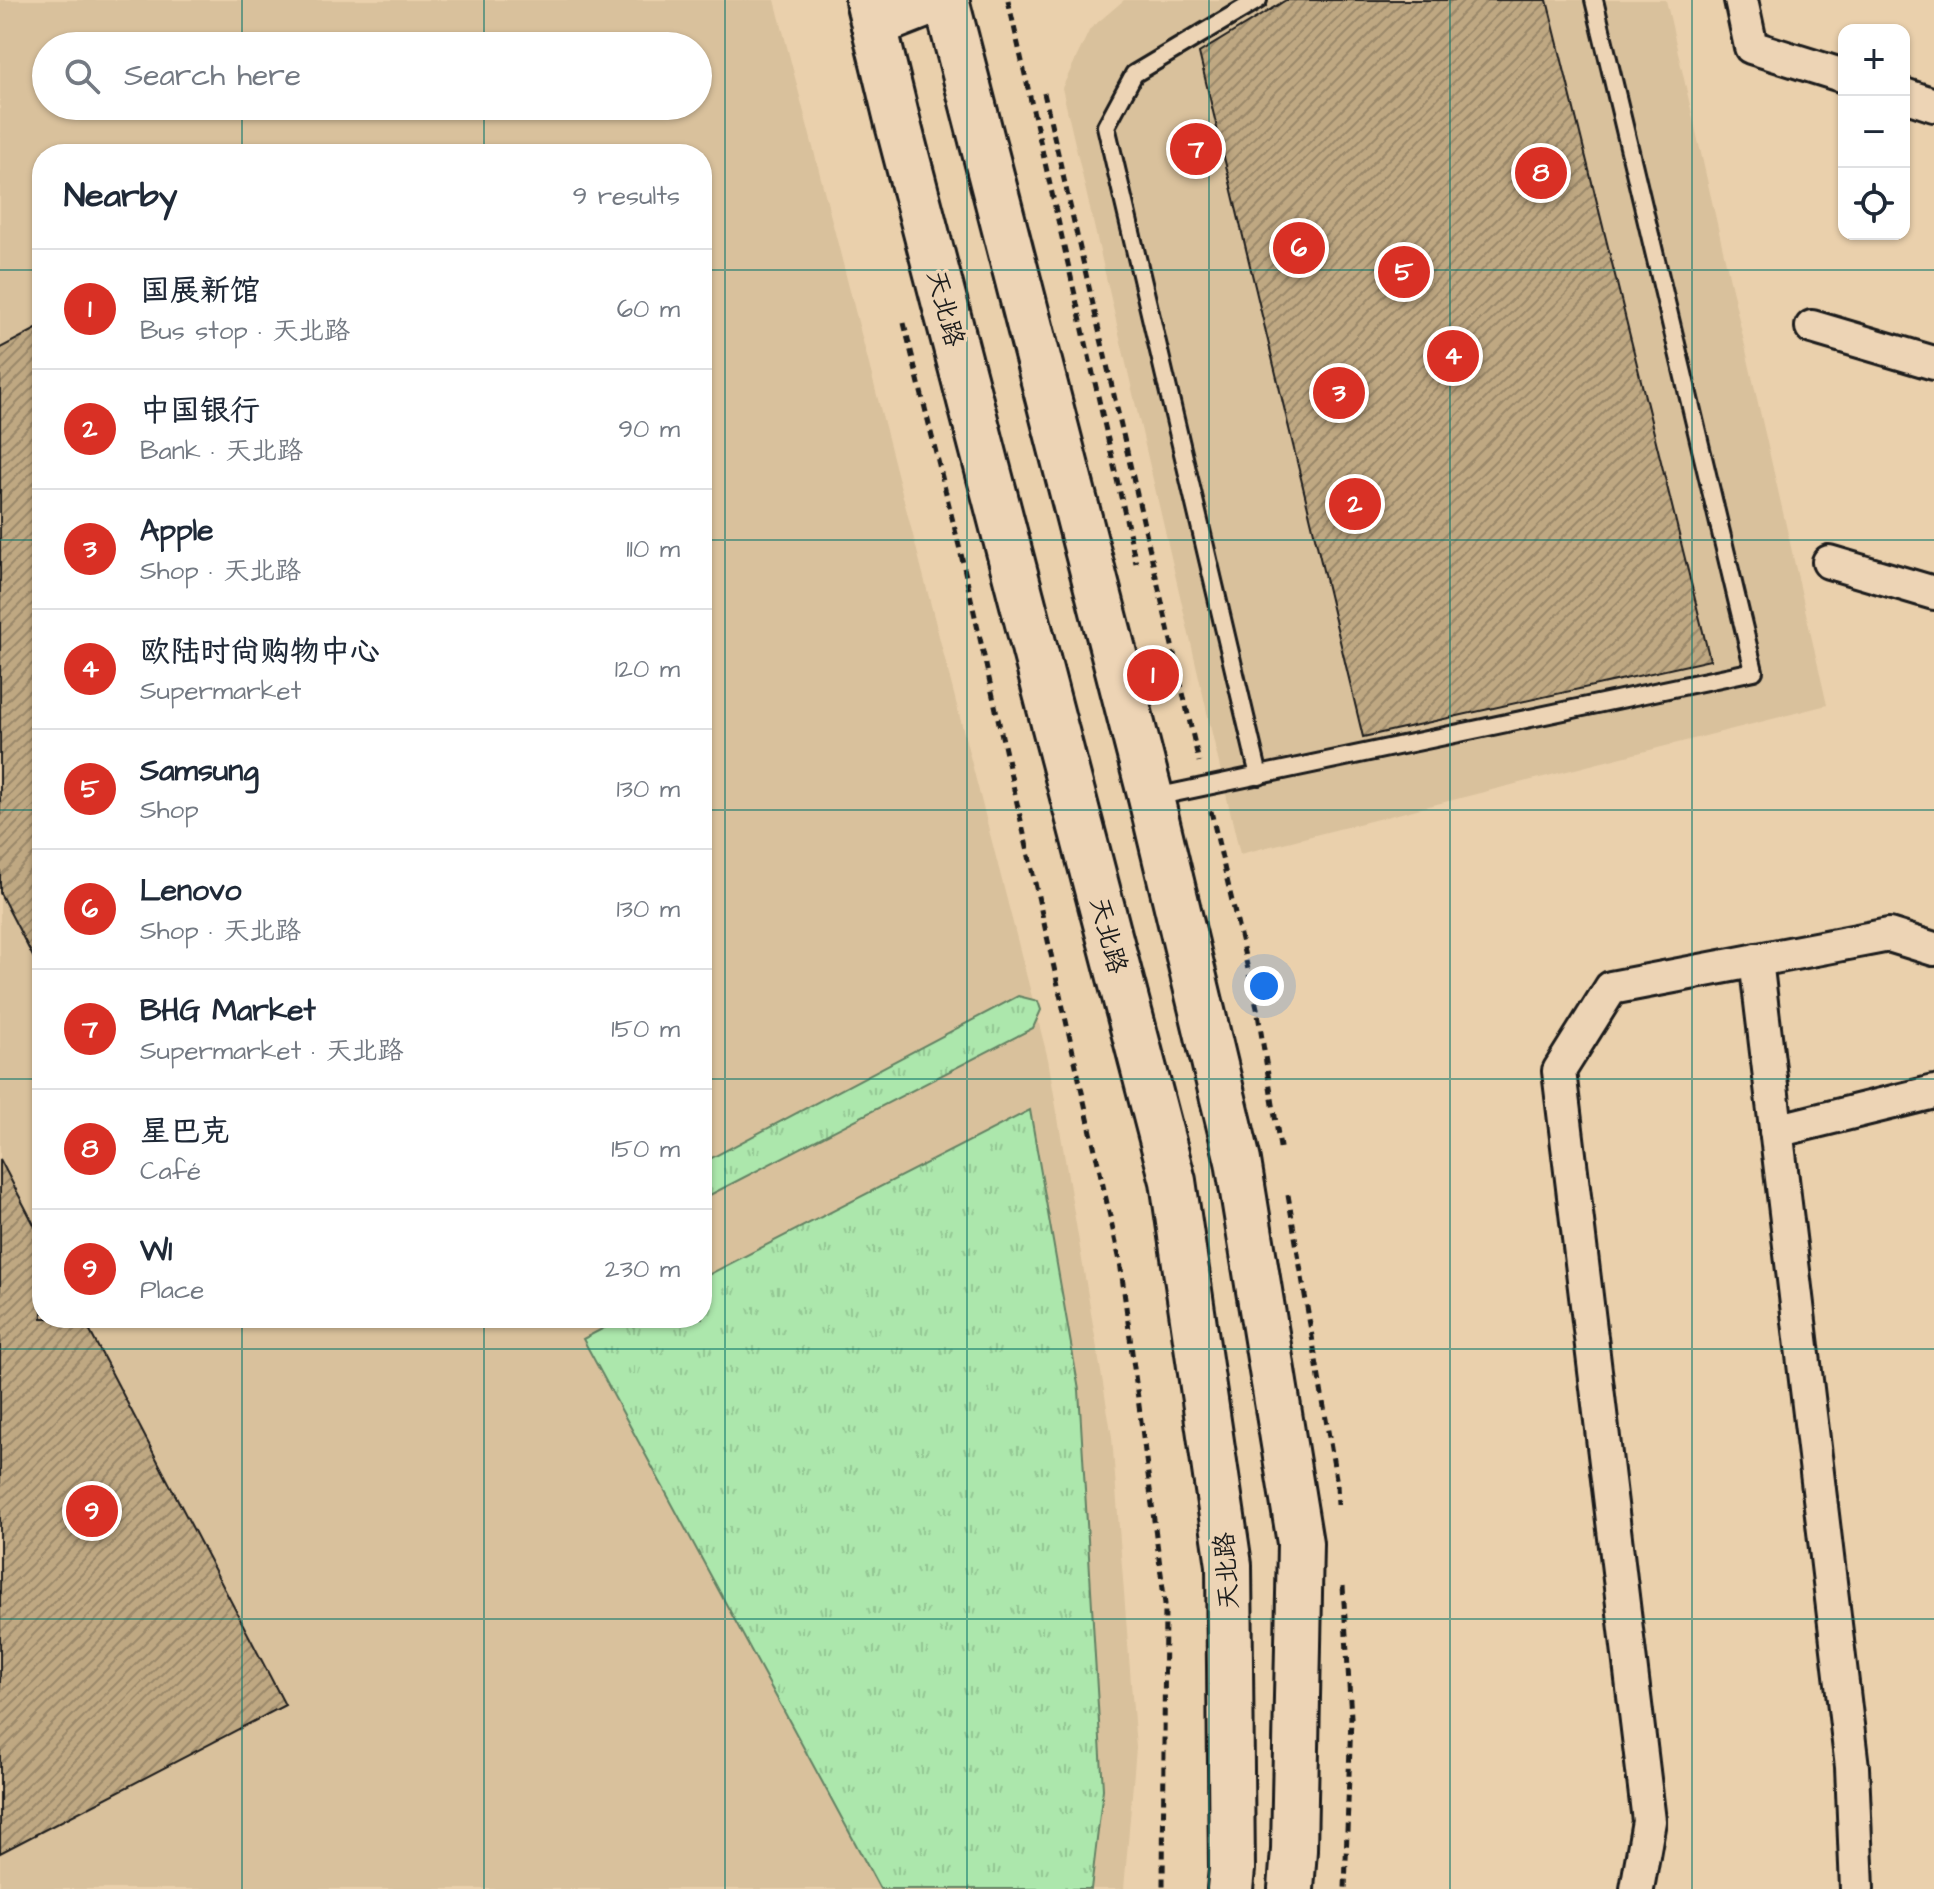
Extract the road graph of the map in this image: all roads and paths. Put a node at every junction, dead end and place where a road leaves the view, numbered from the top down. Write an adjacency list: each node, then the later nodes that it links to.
1 (938, 0): 6 (main road)
2 (946, 0): 16 (main road)
3 (1258, 0): 15 (lane)
4 (1594, 0): 15 (lane)
5 (1741, 0): 7 (street)
6 (871, 12): 22 (main road, 天北路)
7 (1838, 74)
8 (1907, 96): 9 (street)
9 (1934, 105)
10 (902, 314): 21 (path)
11 (1812, 327): 12 (street)
12 (1934, 363)
13 (1829, 562): 14 (street)
14 (1934, 593)
15 (1259, 776): 16 (lane)
16 (1151, 798): 23 (main road)
17 (1934, 949): 18 (street)
18 (1756, 960): 20 (street); 24 (street)
19 (1934, 1092): 20 (street)
20 (1776, 1131): 25 (street)
21 (1163, 1889)
22 (1230, 1889)
23 (1291, 1889)
24 (1637, 1889)
25 (1857, 1889)

